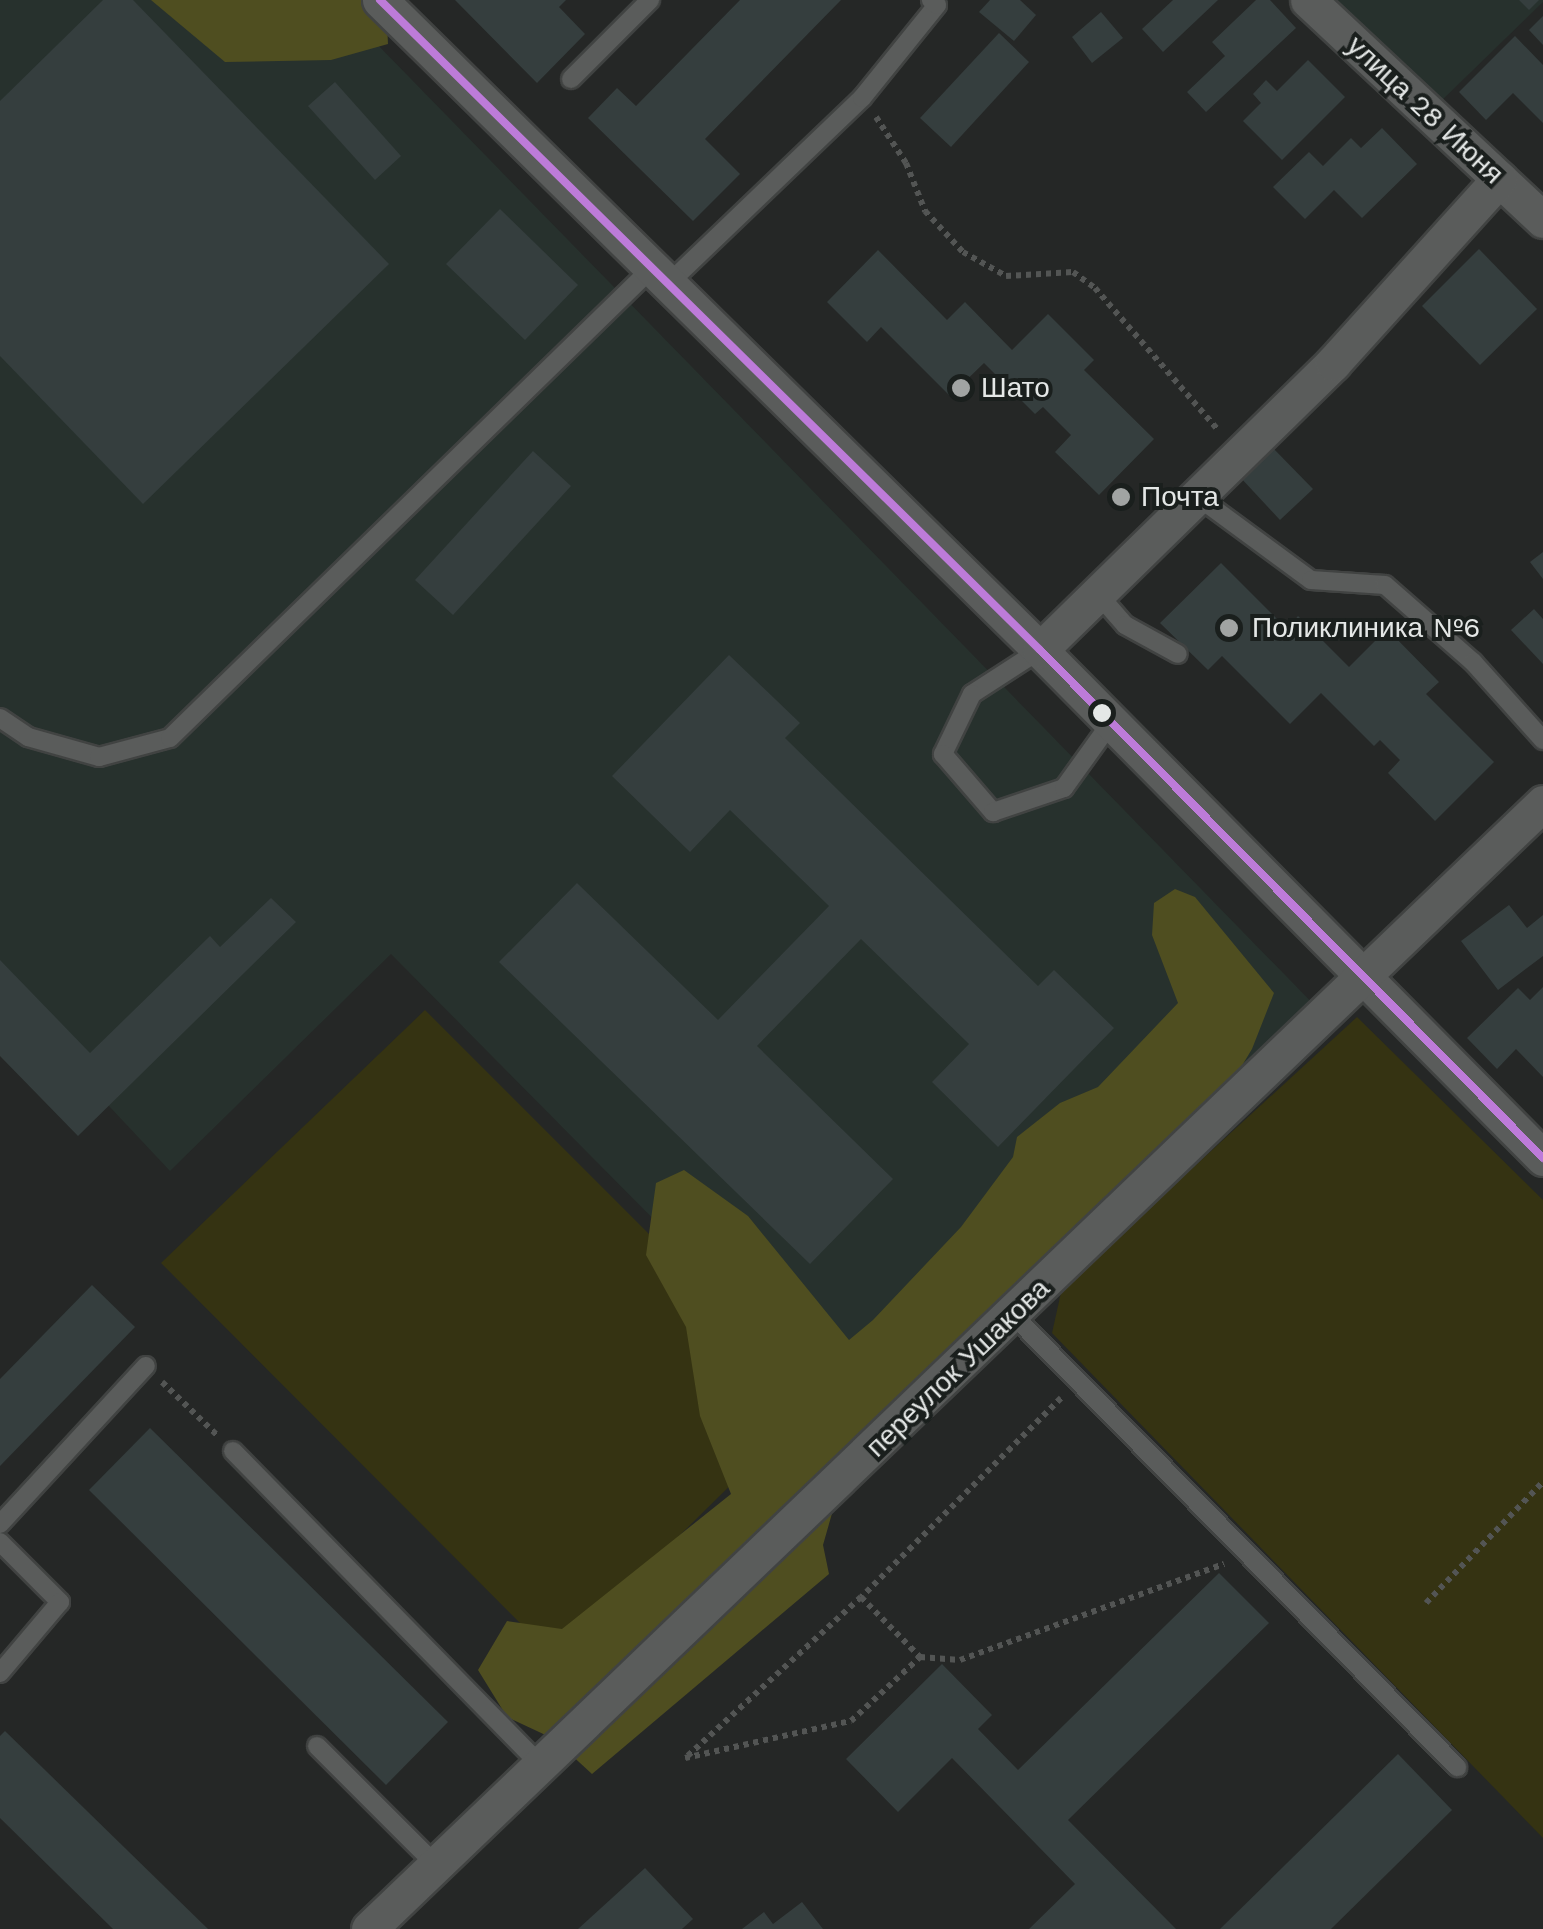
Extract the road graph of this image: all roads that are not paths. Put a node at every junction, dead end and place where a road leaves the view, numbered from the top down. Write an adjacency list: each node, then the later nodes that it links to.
1 (650, 0): 5 (lane)
2 (931, 0): 8 (lane)
3 (1308, 0): 6 (street, улица 28 Июня)
4 (395, 7): 8 (street)
5 (571, 79)
6 (1498, 178): 7 (street, улица 28 Июня); 9 (street)
7 (1543, 220)
8 (661, 275): 11 (street); 13 (lane)
9 (1198, 497): 10 (street); 15 (lane)
10 (1098, 594): 11 (street); 12 (lane)
11 (1040, 650): 14 (street); 14 (lane)
12 (1178, 654)
13 (0, 718)
14 (1110, 724): 17 (street)
15 (1543, 740)
16 (1543, 803): 17 (street, переулок Ушакова)
17 (1363, 980): 18 (street); 19 (street, переулок Ушакова)
18 (1543, 1158)
19 (1013, 1315): 26 (street, переулок Ушакова); 27 (lane)
20 (146, 1366): 22 (lane)
21 (233, 1451): 26 (lane)
22 (0, 1524)
23 (0, 1542): 24 (lane)
24 (0, 1672)
25 (317, 1746): 28 (lane)
26 (541, 1765): 28 (street, переулок Ушакова)
27 (1458, 1767)
28 (436, 1865): 29 (street, переулок Ушакова)
29 (369, 1929)

